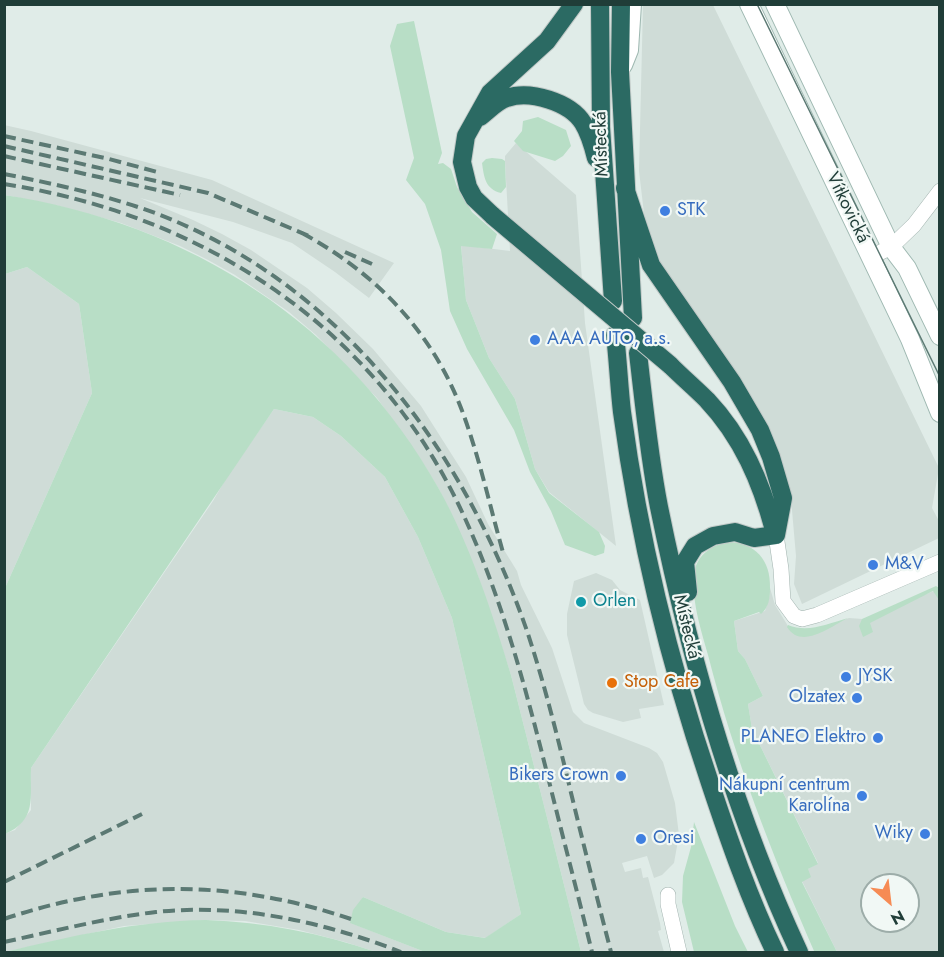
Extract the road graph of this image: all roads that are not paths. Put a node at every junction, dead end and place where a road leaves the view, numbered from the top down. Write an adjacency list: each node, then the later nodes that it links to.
1 (574, 4): 8 (highway)
2 (600, 4): 11 (highway, Místecká)
3 (621, 4): 7 (highway, Místecká)
4 (632, 4): 7 (street)
5 (749, 4): 13 (street, Vítkovická)
6 (775, 4): 12 (street, Vítkovická)
7 (620, 72): 9 (highway, Místecká)
8 (471, 123): 11 (highway); 20 (highway, bridge)
9 (625, 188): 15 (highway, Místecká); 20 (highway)
10 (939, 191): 12 (street)
11 (605, 195): 14 (highway, Místecká)
12 (891, 247): 13 (street); 17 (street, Vítkovická)
13 (871, 257): 19 (street, Vítkovická)
14 (613, 301)
15 (633, 318)
16 (615, 335): 26 (highway, Místecká)
17 (939, 336)
18 (638, 353): 22 (highway, Místecká)
19 (939, 413)
20 (776, 535): 21 (street); 22 (highway)
21 (939, 562)
22 (692, 654): 24 (highway, Místecká)
23 (668, 895): 25 (street)
24 (788, 928): 27 (highway, Místecká); 28 (highway)
25 (679, 952)
26 (775, 952)
27 (799, 952)
28 (807, 952)

